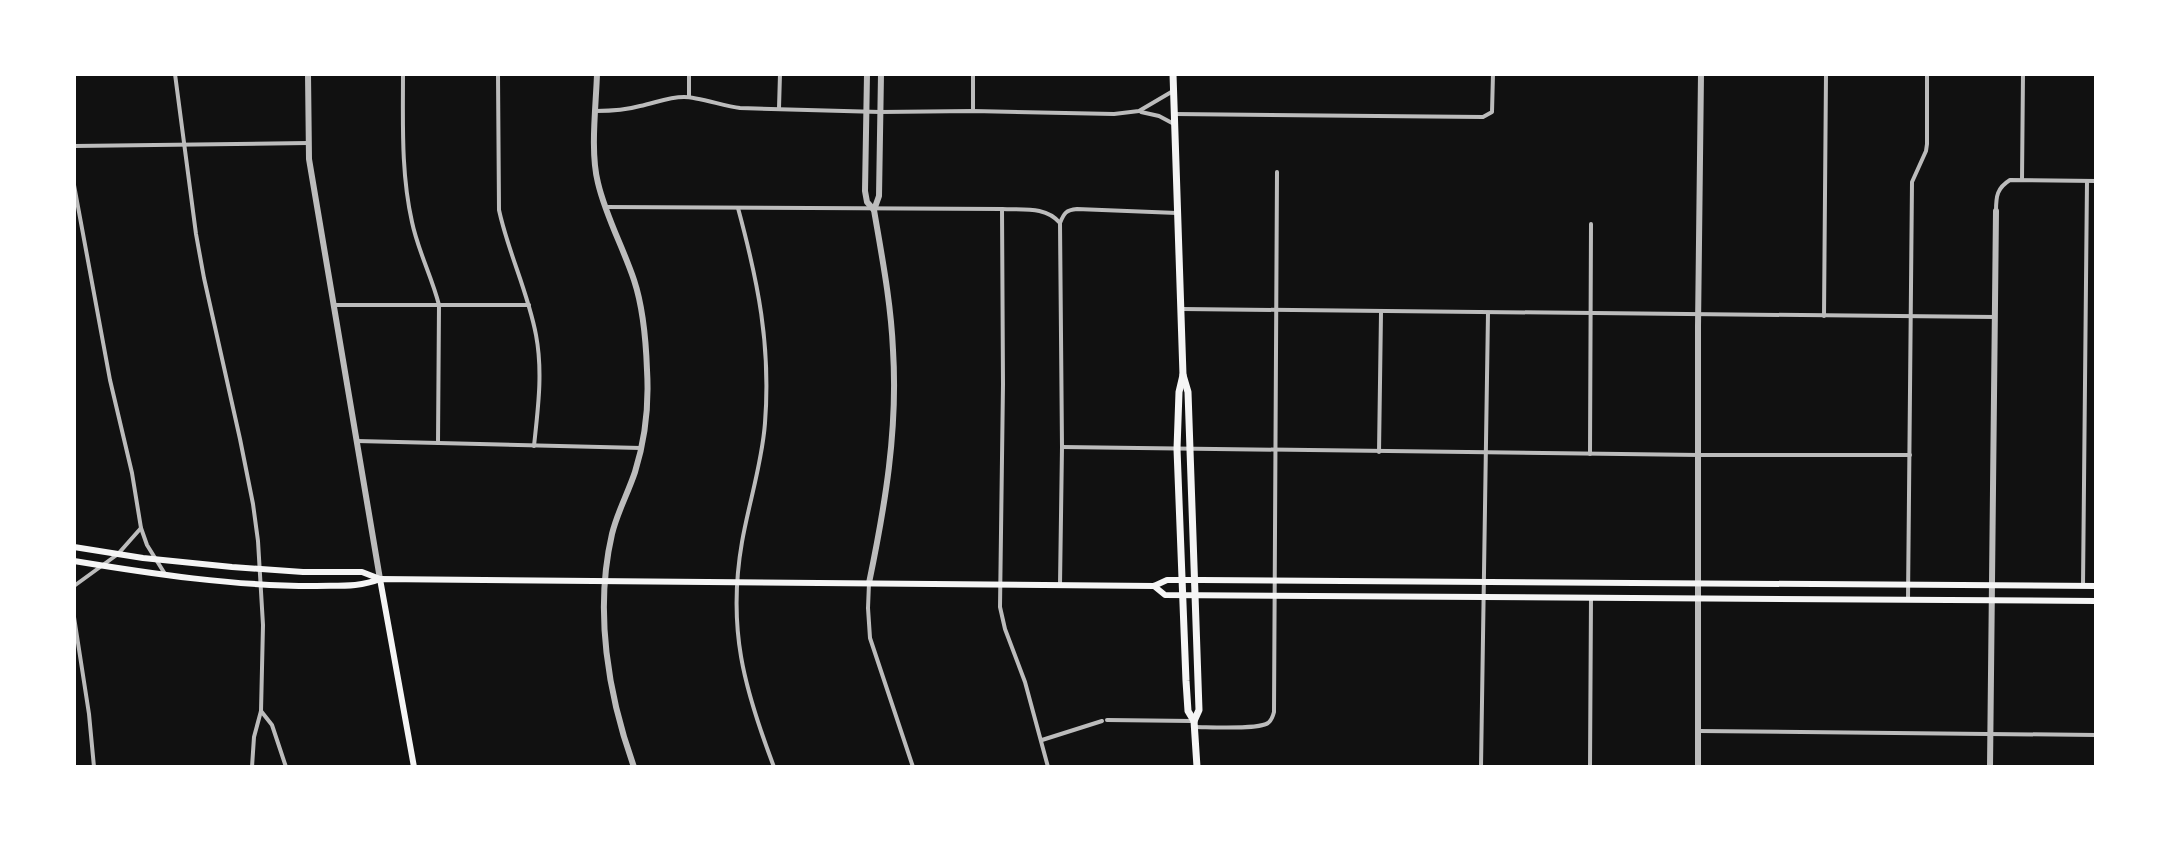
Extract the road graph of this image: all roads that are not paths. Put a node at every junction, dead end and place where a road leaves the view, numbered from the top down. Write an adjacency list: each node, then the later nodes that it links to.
1 (175, 74): 28 (street)
2 (308, 74): 27 (street)
3 (403, 74): 44 (street)
4 (498, 74): 45 (street)
5 (597, 74): 20 (street)
6 (689, 74): 18 (street)
7 (780, 74): 19 (street)
8 (867, 74): 23 (street)
9 (881, 74): 24 (street)
10 (973, 74): 21 (street)
11 (1173, 74): 17 (main road)
12 (1493, 74): 25 (street)
13 (1701, 74): 51 (street)
14 (1826, 74): 52 (street)
15 (1927, 74): 53 (street)
16 (2023, 74): 31 (street)
17 (1173, 90): 22 (street); 25 (main road)
18 (689, 97): 19 (street); 20 (street)
19 (779, 108): 23 (street)
20 (596, 111): 35 (street)
21 (973, 111): 22 (street); 24 (street)
22 (1139, 111): 26 (street)
23 (866, 112): 24 (street); 38 (street)
24 (880, 112): 38 (street)
25 (1174, 114): 26 (main road)
26 (1175, 124): 40 (main road)
27 (308, 143): 28 (street); 43 (street)
28 (183, 144): 29 (street); 75 (street)
29 (74, 146)
30 (1277, 172): 47 (street)
31 (2022, 179): 32 (street); 39 (street)
32 (2087, 181): 33 (street); 95 (street)
33 (2096, 181)
34 (74, 185): 69 (street)
35 (605, 207): 36 (street); 60 (street)
36 (738, 208): 38 (street); 82 (street)
37 (1002, 209): 38 (street); 41 (street); 88 (street)
38 (874, 210): 83 (street)
39 (1996, 211): 54 (street)
40 (1177, 213): 41 (street); 46 (main road)
41 (1060, 223): 59 (street)
42 (1591, 224): 50 (street)
43 (333, 305): 44 (street); 56 (street)
44 (439, 305): 45 (street); 57 (street)
45 (529, 305): 58 (street)
46 (1182, 309): 47 (street); 55 (main road)
47 (1276, 311): 48 (street); 63 (street)
48 (1381, 313): 49 (street); 64 (street)
49 (1488, 313): 50 (street); 65 (street)
50 (1591, 314): 51 (street); 66 (street)
51 (1699, 315): 52 (street); 67 (street)
52 (1824, 316): 53 (street)
53 (1910, 317): 54 (street); 68 (street)
54 (1995, 317): 92 (street)
55 (1183, 375): 61 (main road); 62 (main road)
56 (357, 441): 57 (street); 77 (street)
57 (438, 443): 58 (street)
58 (534, 446): 60 (street)
59 (1062, 447): 61 (street); 89 (street)
60 (641, 448): 81 (street)
61 (1177, 449): 62 (street); 78 (main road)
62 (1190, 449): 63 (street); 79 (main road)
63 (1274, 450): 64 (street); 80 (street)
64 (1379, 452): 65 (street)
65 (1486, 453): 66 (street); 84 (street)
66 (1590, 454): 67 (street)
67 (1699, 455): 68 (street); 87 (street)
68 (1910, 455): 91 (street)
69 (141, 528): 71 (street); 72 (street)
70 (74, 547): 71 (main road)
71 (118, 554): 72 (main road); 74 (street)
72 (158, 559): 75 (main road); 76 (street)
73 (74, 561): 74 (main road)
74 (102, 566): 76 (main road); 93 (street)
75 (261, 569): 77 (main road); 86 (street)
76 (166, 575): 86 (main road)
77 (380, 579): 81 (main road); 86 (main road); 117 (main road)
78 (1182, 580): 79 (main road); 94 (main road); 97 (main road)
79 (1195, 580): 80 (main road); 98 (main road)
80 (1274, 581): 84 (main road); 99 (street)
81 (605, 582): 82 (main road); 118 (street)
82 (736, 583): 83 (main road); 119 (street)
83 (869, 583): 88 (main road); 120 (street)
84 (1485, 583): 85 (main road); 100 (street)
85 (1613, 583): 87 (main road); 101 (main road)
86 (262, 584): 108 (street)
87 (1699, 584): 90 (main road); 102 (street)
88 (999, 585): 89 (main road); 113 (street)
89 (1060, 585): 94 (main road)
90 (1821, 585): 91 (main road); 103 (main road)
91 (1908, 585): 92 (main road); 104 (street)
92 (1993, 585): 95 (main road); 105 (street)
93 (74, 586)
94 (1154, 586): 97 (main road)
95 (2083, 586): 96 (main road)
96 (2096, 586)
97 (1182, 595): 98 (main road); 109 (main road)
98 (1195, 595): 99 (main road); 109 (main road)
99 (1274, 596): 100 (main road); 109 (street)
100 (1484, 597): 101 (main road); 123 (street)
101 (1591, 597): 102 (main road); 124 (street)
102 (1699, 598): 103 (main road); 110 (street)
103 (1821, 599): 104 (main road)
104 (1908, 600): 105 (main road)
105 (1993, 600): 106 (main road); 111 (street)
106 (2096, 601)
107 (74, 617): 114 (street)
108 (261, 711): 115 (street); 116 (street)
109 (1194, 724): 113 (street); 122 (main road)
110 (1699, 731): 111 (street); 125 (street)
111 (1992, 734): 112 (street); 126 (street)
112 (2096, 735)
113 (1042, 740): 121 (street)
114 (94, 767)
115 (252, 767)
116 (286, 767)
117 (414, 767)
118 (634, 767)
119 (774, 767)
120 (913, 767)
121 (1048, 767)
122 (1197, 767)
123 (1481, 767)
124 (1590, 767)
125 (1698, 767)
126 (1990, 767)

